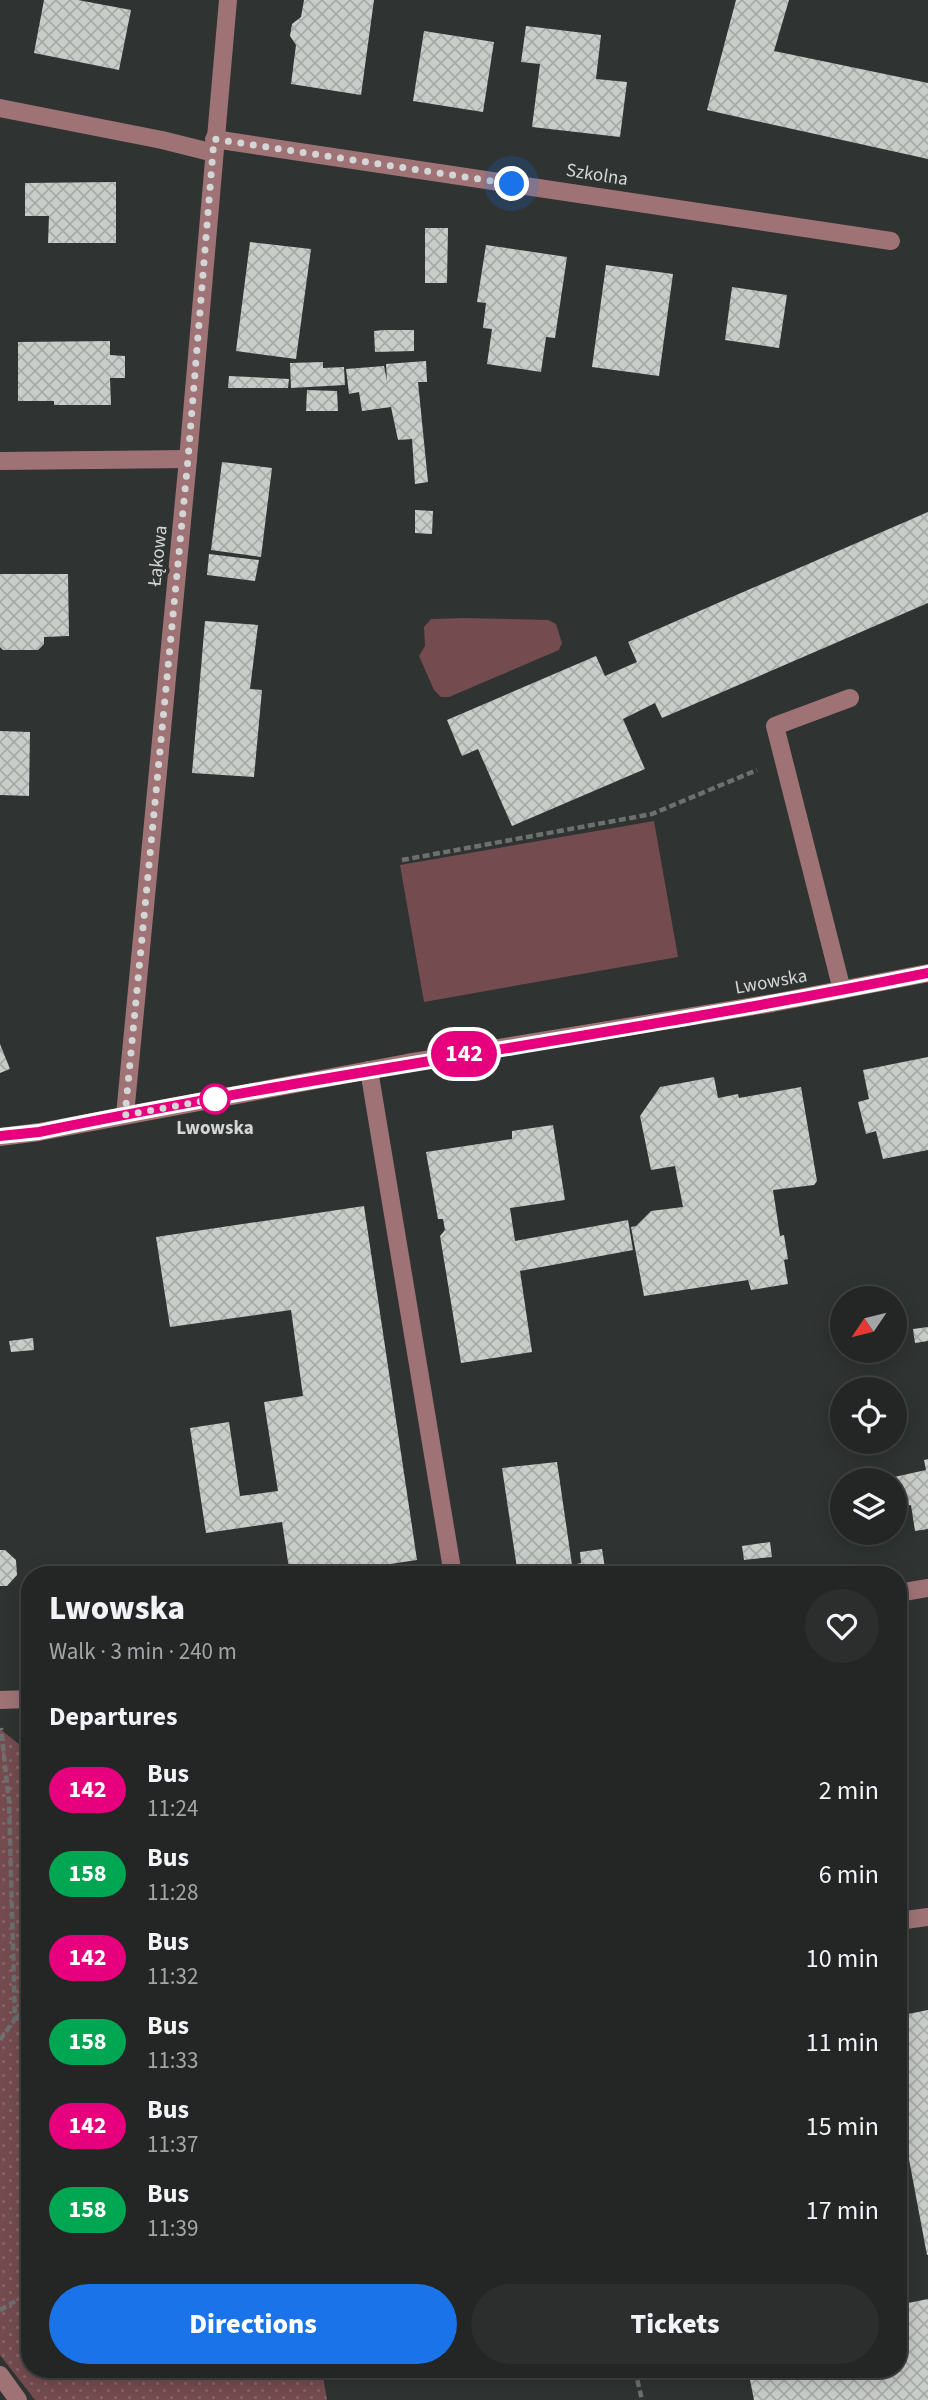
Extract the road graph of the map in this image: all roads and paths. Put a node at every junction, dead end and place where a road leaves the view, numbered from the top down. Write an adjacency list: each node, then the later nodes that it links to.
1 (228, 0): 3 (street, Łąkowa)
2 (0, 108): 3 (street, Szkolna)
3 (214, 146): 4 (street, Szkolna); 5 (street, Łąkowa)
4 (891, 241)
5 (188, 459): 6 (street); 13 (street, Łąkowa)
6 (0, 461)
7 (849, 698): 8 (street)
8 (784, 760): 9 (path); 11 (street)
9 (401, 860)
10 (928, 973): 11 (street, Lwowska)
11 (842, 990): 12 (street, Lwowska)
12 (369, 1070): 13 (street, Lwowska); 15 (street)
13 (125, 1115): 14 (street, Lwowska)
14 (0, 1136)
15 (452, 1566)
16 (928, 1588): 17 (street)
17 (907, 1592)
18 (21, 1699): 19 (street)
19 (0, 1700)
20 (0, 1716): 24 (path)
21 (928, 1917): 22 (street)
22 (907, 1920)
23 (21, 2014): 24 (path)
24 (15, 2019): 25 (path)
25 (0, 2040)
26 (21, 2298): 27 (path)
27 (0, 2309)
28 (0, 2375): 30 (street)
29 (637, 2378): 31 (path)
30 (18, 2400)
31 (642, 2400)

